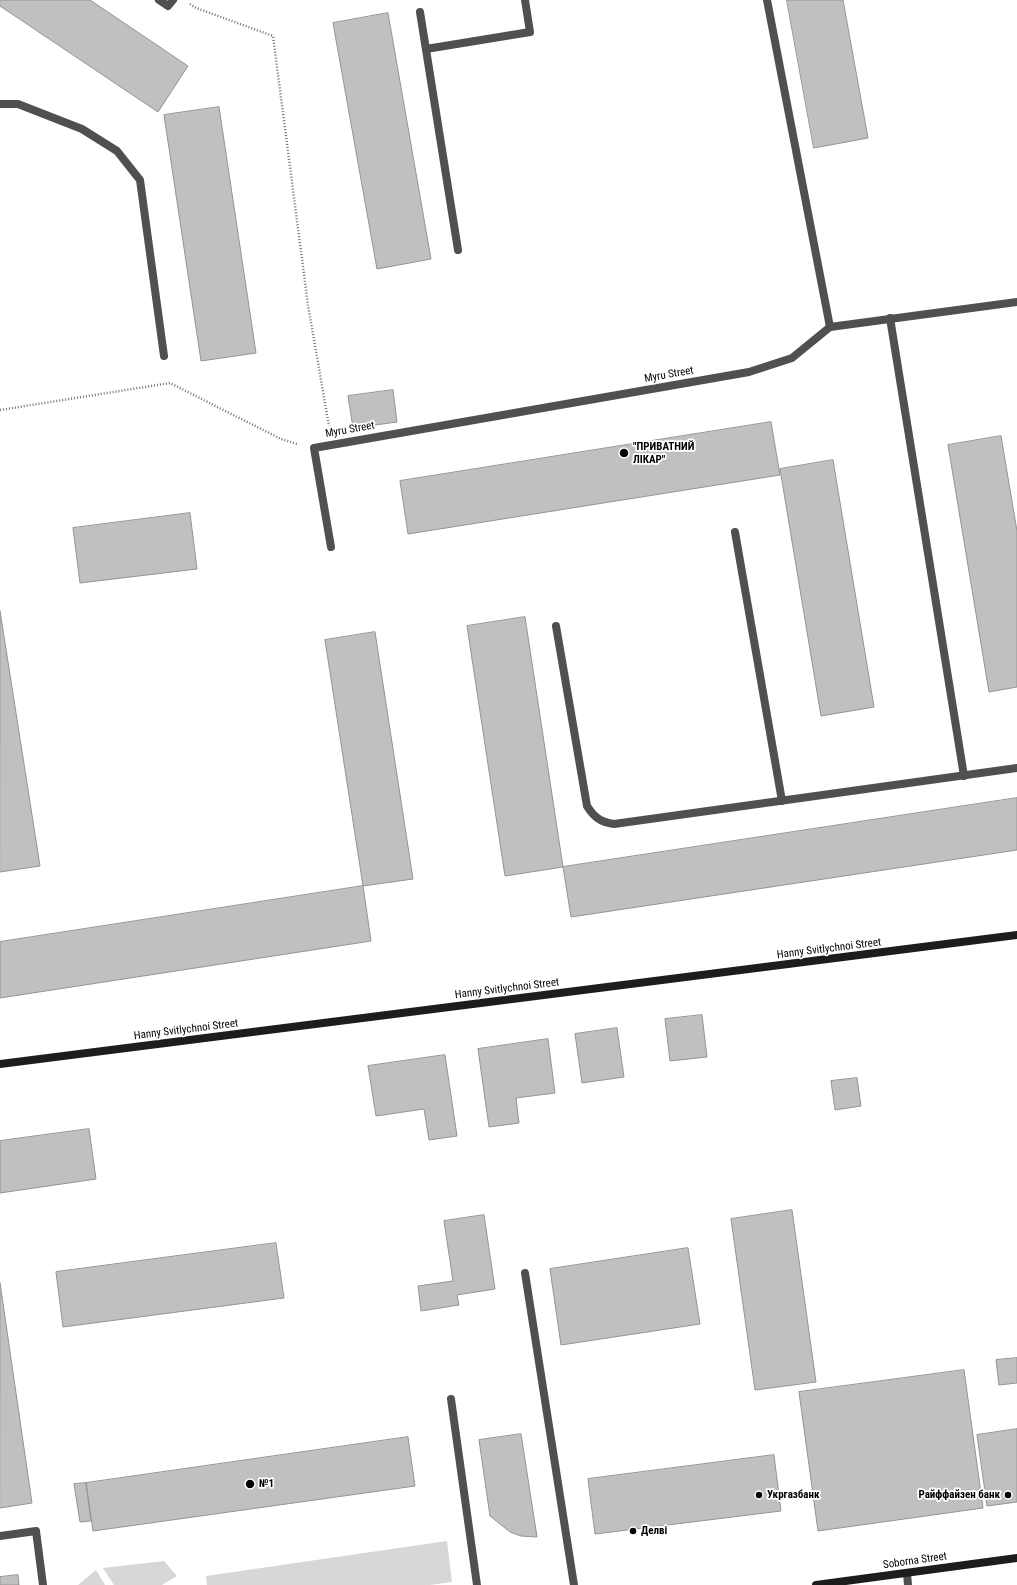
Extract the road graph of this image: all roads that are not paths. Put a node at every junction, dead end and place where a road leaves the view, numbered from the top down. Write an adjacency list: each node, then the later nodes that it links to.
1 (159, 0): 2 (street)
2 (173, 0)
3 (525, 0): 6 (street)
4 (767, 0): 11 (street)
5 (420, 12): 6 (street)
6 (426, 50): 8 (street)
7 (0, 104): 12 (street)
8 (458, 250)
9 (1017, 302): 10 (street)
10 (890, 318): 11 (street); 17 (street)
11 (830, 327): 14 (street, Myru Street)
12 (164, 356)
13 (735, 532): 18 (street)
14 (331, 547)
15 (556, 626): 18 (street)
16 (1017, 768): 17 (street)
17 (964, 776): 18 (street)
18 (782, 801)
19 (1017, 935): 20 (street, Hanny Svitlychnoi Street)
20 (0, 1064)
21 (525, 1273): 28 (street)
22 (451, 1399): 27 (street)
23 (0, 1536): 26 (street)
24 (1017, 1558): 25 (street, Soborna Street)
25 (907, 1573): 29 (street, Soborna Street); 30 (street)
26 (44, 1585)
27 (477, 1585)
28 (574, 1585)
29 (816, 1585)
30 (908, 1585)

